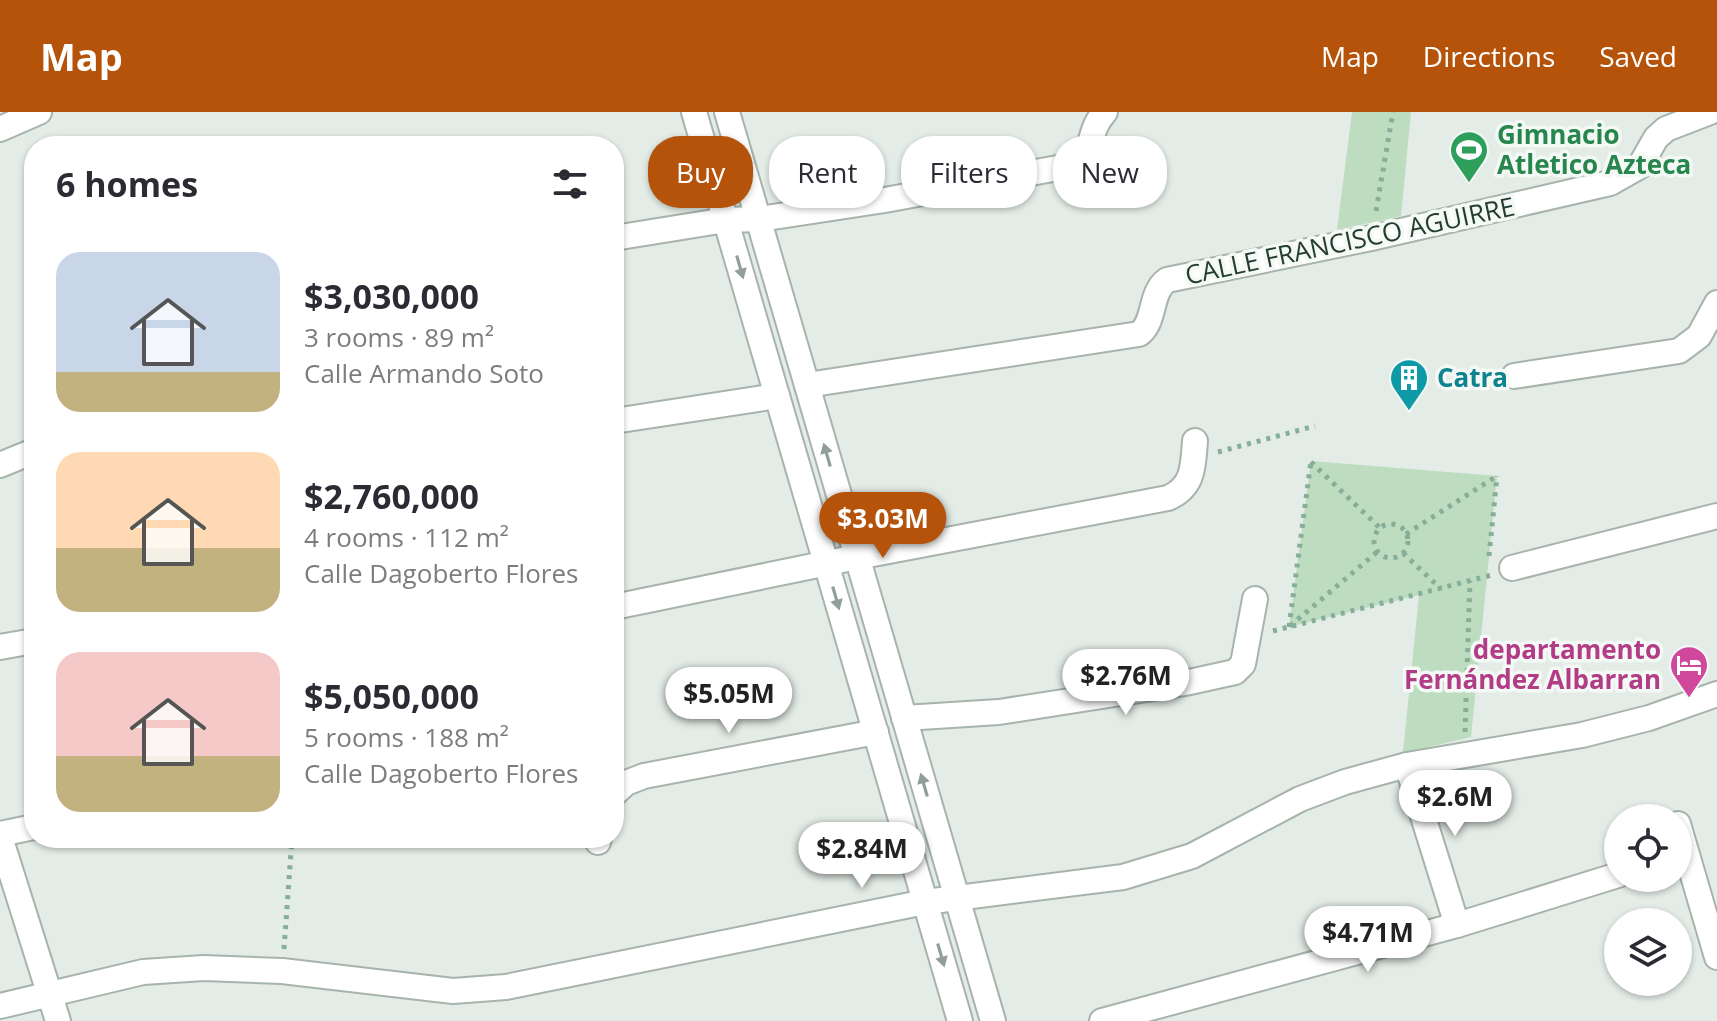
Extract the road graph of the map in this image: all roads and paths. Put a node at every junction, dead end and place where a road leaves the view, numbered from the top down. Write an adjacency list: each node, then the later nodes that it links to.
1 (39, 112): 7 (street)
2 (694, 112): 9 (street)
3 (727, 112): 8 (street)
4 (1105, 112): 8 (street)
5 (1393, 112): 11 (path)
6 (1710, 112): 11 (street, CALLE FRANCISCO AGUIRRE)
7 (0, 129)
8 (759, 219): 9 (street); 14 (street)
9 (726, 220): 10 (street); 15 (street, one-way to 15)
10 (624, 236)
11 (1371, 238): 14 (street, CALLE FRANCISCO AGUIRRE)
12 (1717, 303): 13 (street)
13 (1514, 376)
14 (807, 385): 26 (street, one-way to 14)
15 (777, 396): 16 (street); 27 (street)
16 (624, 419)
17 (1315, 426): 18 (path)
18 (1194, 450): 26 (street)
19 (24, 455): 20 (street)
20 (0, 465)
21 (1717, 516): 28 (street)
22 (1380, 528): 23 (path); 24 (path); 34 (path)
23 (1406, 534): 25 (path); 29 (path)
24 (1377, 552): 25 (path); 34 (path)
25 (1403, 553): 31 (path)
26 (857, 557): 27 (street); 39 (street)
27 (826, 565): 33 (street); 40 (street, one-way to 40)
28 (1512, 568): 29 (path)
29 (1486, 577): 30 (path)
30 (1470, 581): 31 (path); 41 (path)
31 (1441, 589): 34 (path)
32 (1255, 599): 35 (street)
33 (624, 605)
34 (1289, 627): 35 (path)
35 (1249, 637): 39 (street)
36 (24, 643): 37 (street)
37 (0, 647)
38 (1717, 694): 41 (street)
39 (904, 718): 50 (street, one-way to 39)
40 (876, 732): 43 (street); 51 (street)
41 (1464, 757): 42 (street)
42 (1407, 765): 50 (street); 52 (street)
43 (624, 785)
44 (24, 830): 45 (street)
45 (0, 836): 55 (street)
46 (291, 848): 54 (path)
47 (1692, 856): 49 (street)
48 (1604, 879): 52 (street)
49 (1707, 891): 53 (street)
50 (957, 899): 51 (street); 59 (street)
51 (925, 902): 54 (street); 58 (street, one-way to 58)
52 (1457, 925): 60 (street)
53 (1717, 957)
54 (282, 971): 55 (street)
55 (50, 995): 56 (street); 57 (street)
56 (0, 1006)
57 (58, 1021)
58 (960, 1021)
59 (993, 1021)
60 (1102, 1021)

